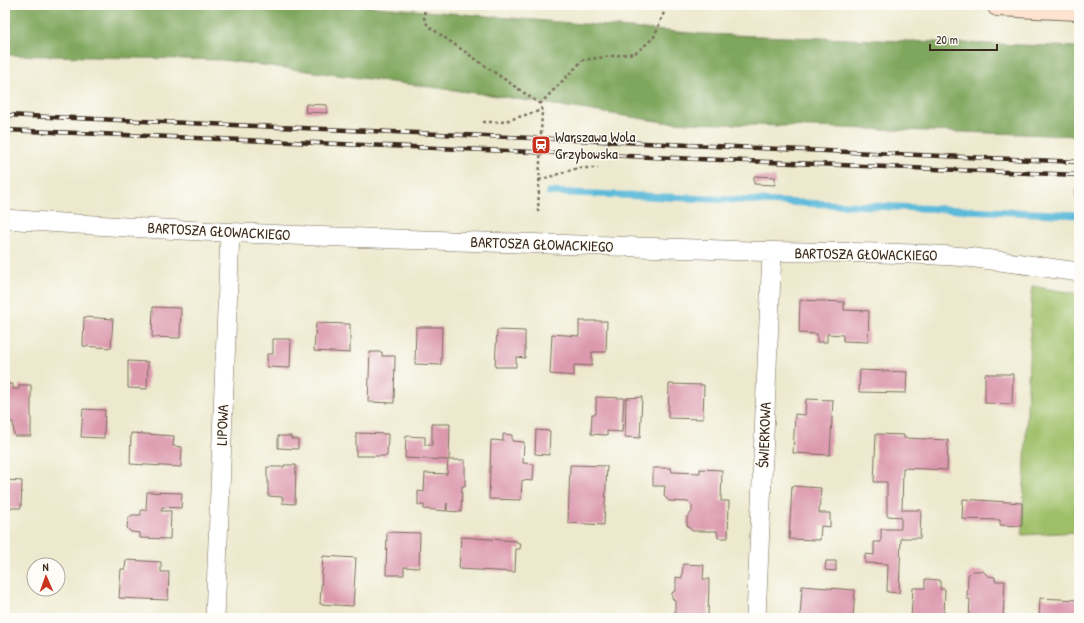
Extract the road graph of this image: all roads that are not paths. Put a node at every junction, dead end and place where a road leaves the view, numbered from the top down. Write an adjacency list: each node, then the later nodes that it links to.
1 (998, 5): 2 (main road)
2 (1079, 9)
3 (5, 219): 4 (street, BARTOSZA GŁOWACKIEGO)
4 (230, 233): 5 (street, BARTOSZA GŁOWACKIEGO); 7 (street, LIPOWA)
5 (772, 252): 6 (street, BARTOSZA GŁOWACKIEGO); 8 (street, ŚWIERKOWA)
6 (1079, 272)
7 (215, 618)
8 (756, 618)

